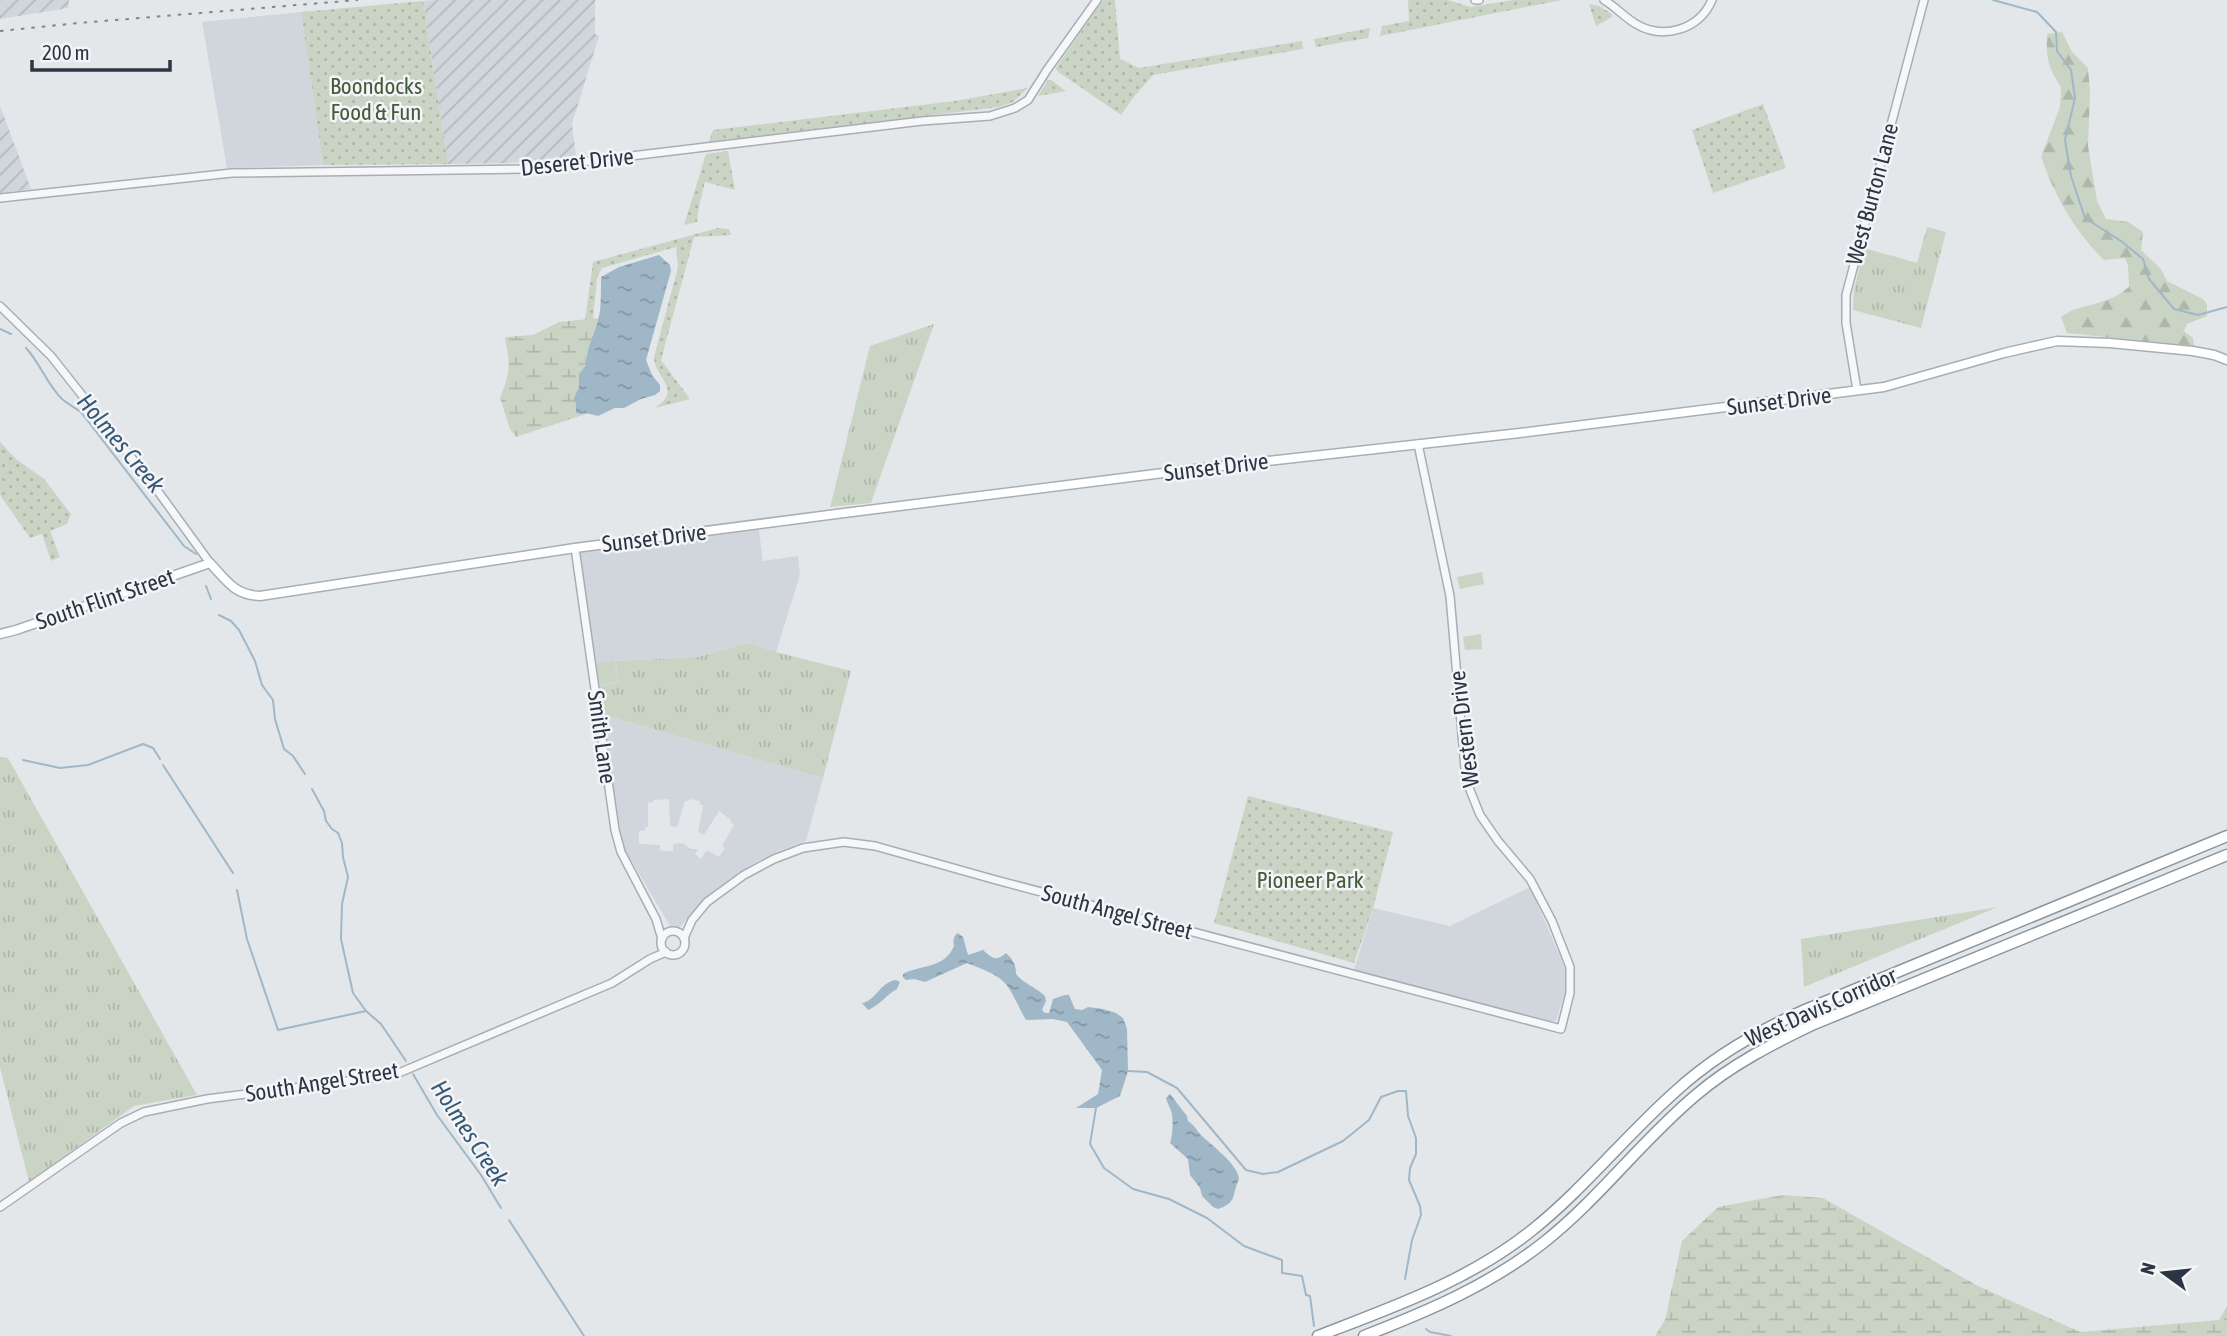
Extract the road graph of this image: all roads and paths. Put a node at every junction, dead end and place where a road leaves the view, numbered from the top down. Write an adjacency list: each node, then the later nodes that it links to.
1 (1097, 0): 5 (street, Deseret Drive)
2 (1604, 0): 3 (street)
3 (1712, 0)
4 (1924, 0): 8 (street, West Burton Lane)
5 (0, 198)
6 (0, 306): 11 (street)
7 (2227, 360): 8 (main road, Sunset Drive)
8 (1857, 390): 9 (main road, Sunset Drive)
9 (1419, 444): 10 (main road, Sunset Drive); 22 (street, Western Drive)
10 (575, 548): 11 (main road, Sunset Drive); 15 (street, Smith Lane)
11 (210, 563): 12 (main road, South Flint Street)
12 (0, 634)
13 (2227, 836): 24 (highway, West Davis Corridor)
14 (2227, 855): 25 (highway, West Davis Corridor)
15 (656, 919): 17 (street, Smith Lane); 19 (street, Smith Lane)
16 (692, 920): 17 (street, South Angel Street); 18 (street, South Angel Street); 22 (street, South Angel Street)
17 (675, 931): 18 (street); 19 (street)
18 (684, 938): 20 (street)
19 (661, 940): 20 (street); 21 (street, South Angel Street)
20 (666, 952): 21 (street, South Angel Street)
21 (650, 959): 23 (street, South Angel Street)
22 (1561, 1029)
23 (0, 1206)
24 (1318, 1336)
25 (1364, 1336)

